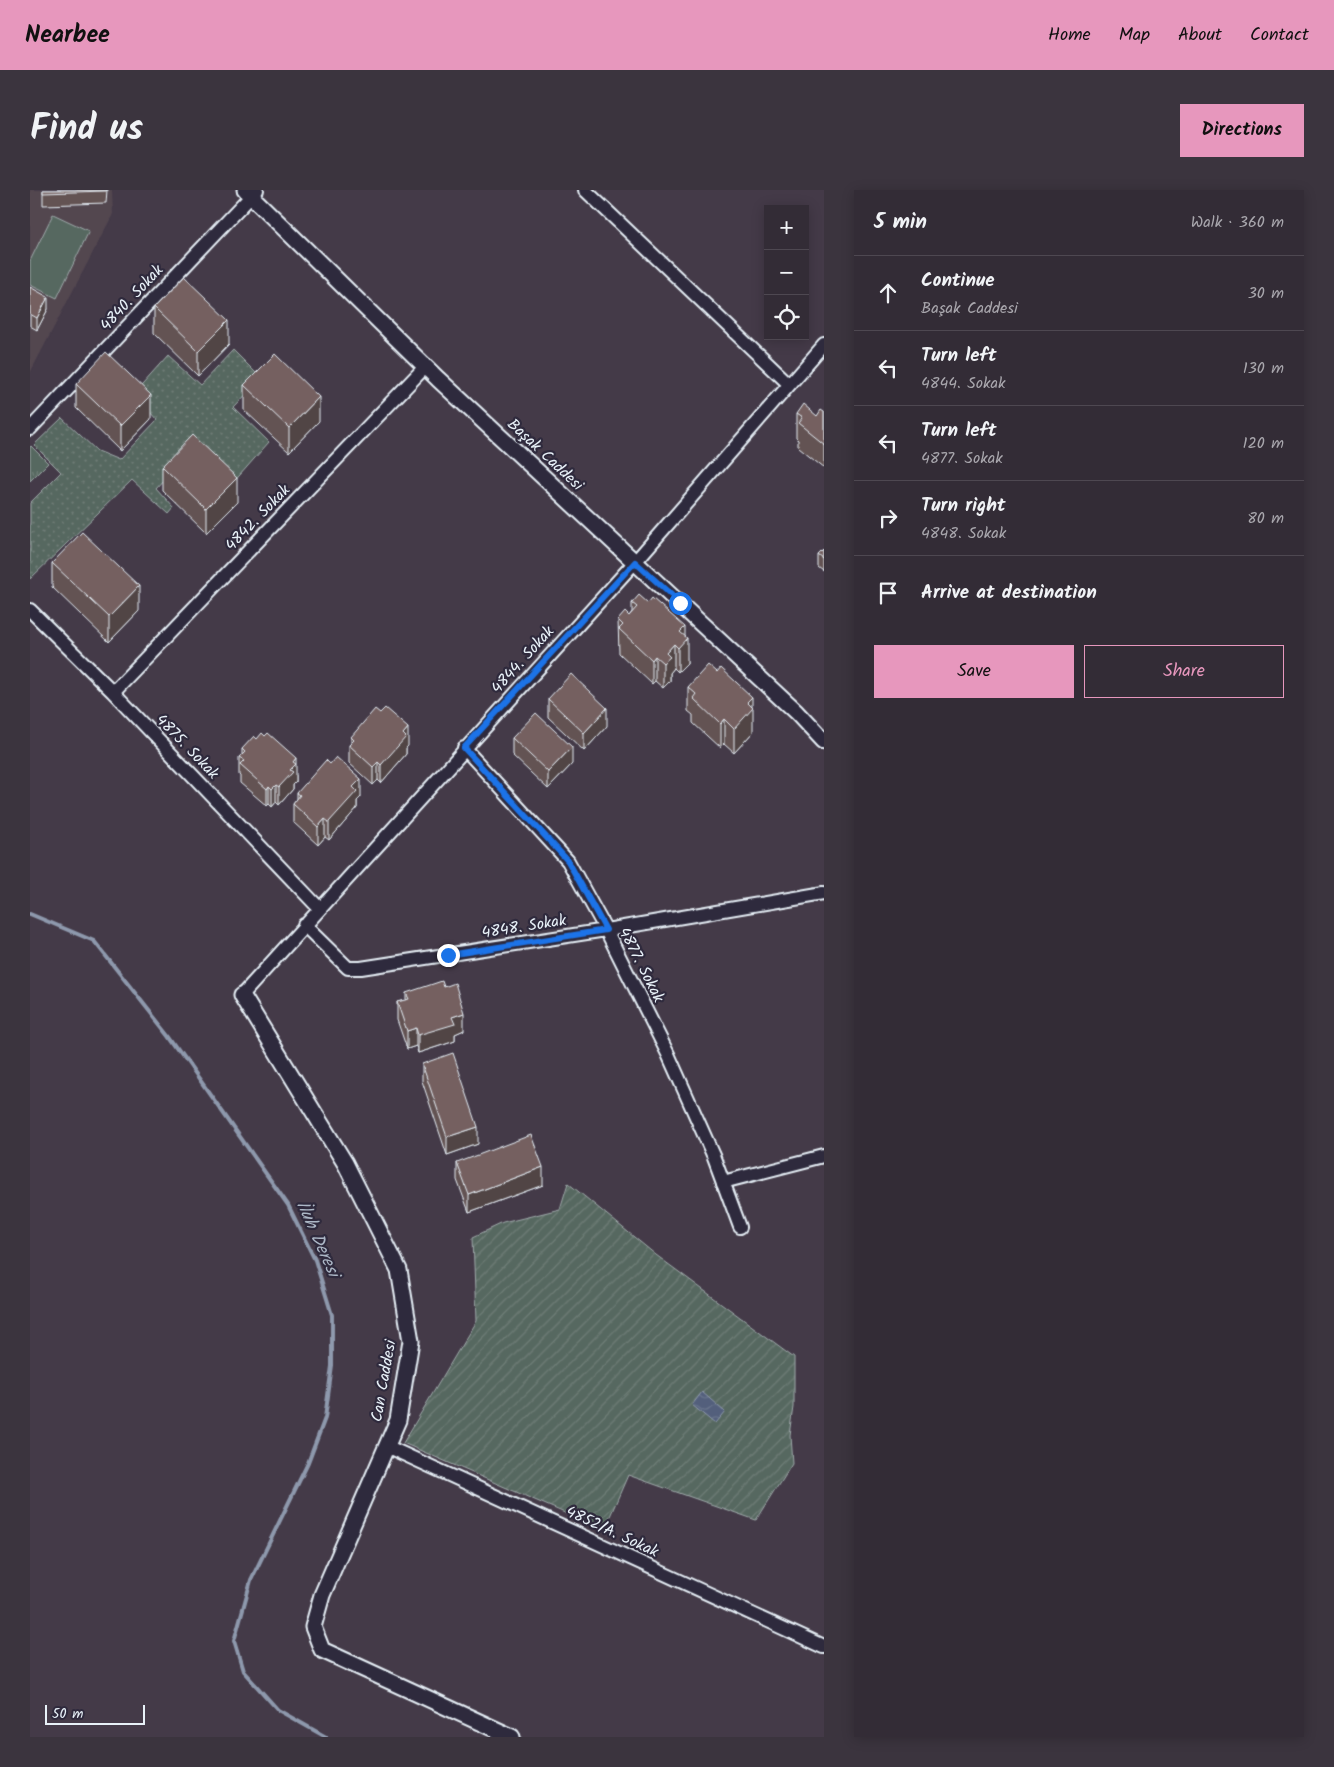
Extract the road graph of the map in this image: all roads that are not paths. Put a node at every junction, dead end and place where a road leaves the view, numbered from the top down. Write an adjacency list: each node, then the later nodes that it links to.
1 (585, 190): 5 (street)
2 (251, 192): 4 (street, Başak Caddesi); 6 (street, 4840. Sokak)
3 (824, 345): 5 (street, 4844. Sokak)
4 (426, 366): 7 (street, Başak Caddesi); 9 (street, 4842. Sokak)
5 (789, 384): 7 (street, 4844. Sokak)
6 (30, 429)
7 (635, 562): 10 (street, Başak Caddesi); 11 (street, 4844. Sokak)
8 (30, 610): 9 (street, 4875. Sokak)
9 (113, 692): 13 (street, 4875. Sokak)
10 (824, 742)
11 (464, 748): 13 (street, 4844. Sokak); 15 (street, 4877. Sokak)
12 (824, 893): 15 (street, 4848. Sokak)
13 (319, 908): 14 (street, 4844. Sokak)
14 (304, 925): 15 (street, 4848. Sokak); 16 (street, 4844. Sokak)
15 (606, 930): 18 (street, 4877. Sokak)
16 (242, 995): 20 (street, Can Caddesi)
17 (824, 1156): 18 (street)
18 (723, 1182): 19 (street, 4877. Sokak)
19 (740, 1227)
20 (386, 1446): 21 (street, 4852/A. Sokak); 22 (street, Can Caddesi)
21 (824, 1647)
22 (512, 1737)

